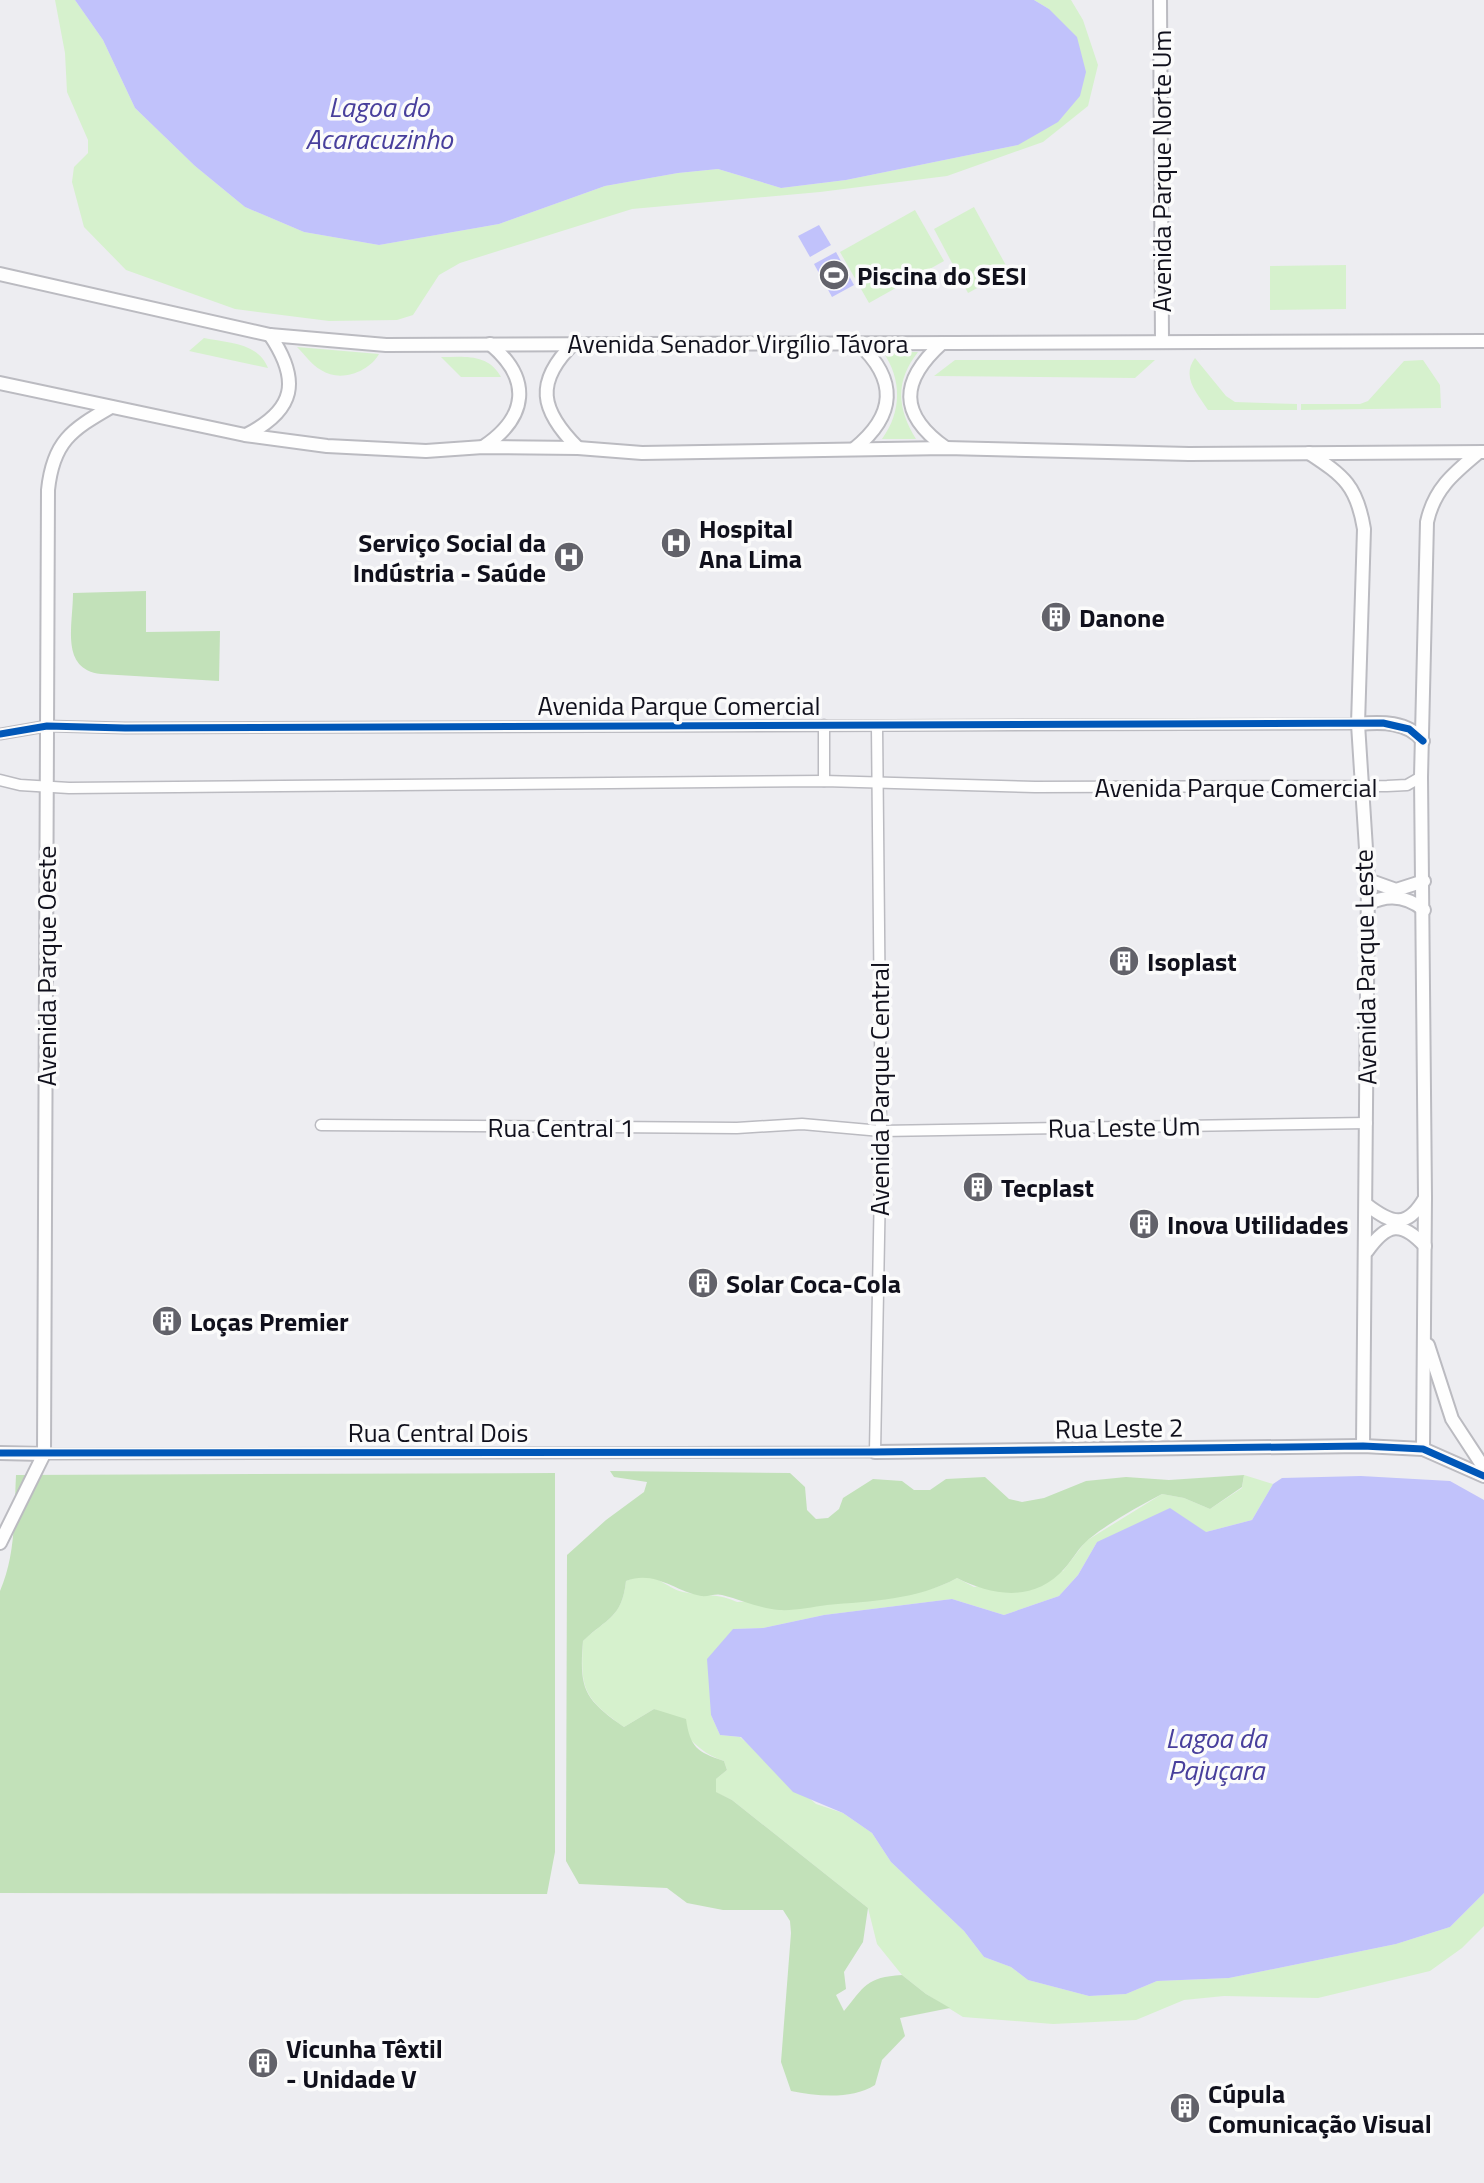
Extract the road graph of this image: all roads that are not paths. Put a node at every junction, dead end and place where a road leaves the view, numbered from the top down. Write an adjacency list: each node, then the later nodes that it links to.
1 (1160, 0): 4 (street, Avenida Parque Norte Um)
2 (0, 274): 3 (street, Avenida Senador Virgílio Távora)
3 (270, 335): 9 (street, Avenida Senador Virgílio Távora); 12 (street)
4 (1162, 341): 5 (street, Avenida Senador Virgílio Távora); 8 (street, Avenida Senador Virgílio Távora)
5 (1484, 341)
6 (575, 343): 7 (street, Avenida Senador Virgílio Távora); 9 (street, Avenida Senador Virgílio Távora); 14 (street)
7 (858, 343): 8 (street, Avenida Senador Virgílio Távora); 16 (street)
8 (942, 343): 15 (street)
9 (490, 344): 13 (street)
10 (0, 383): 11 (street)
11 (111, 407): 12 (street); 21 (street, Avenida Parque Oeste)
12 (245, 435): 13 (street)
13 (482, 447): 14 (street)
14 (578, 448): 16 (street)
15 (946, 448): 16 (street); 17 (street)
16 (854, 449)
17 (1309, 453): 18 (street); 19 (street, Avenida Parque Leste)
18 (1481, 453): 24 (street)
19 (1358, 724): 22 (street, Avenida Parque Comercial); 24 (street); 29 (street, Avenida Parque Leste)
20 (824, 725): 21 (street, Avenida Parque Comercial); 22 (street, Avenida Parque Comercial); 27 (street)
21 (47, 726): 23 (street, Avenida Parque Comercial); 30 (street, Avenida Parque Oeste)
22 (877, 726): 28 (street, Avenida Parque Central)
23 (0, 734)
24 (1423, 741): 25 (street)
25 (1421, 777): 29 (street, Avenida Parque Comercial); 32 (street)
26 (0, 780): 30 (street, Avenida Parque Comercial)
27 (824, 781): 28 (street, Avenida Parque Comercial); 30 (street, Avenida Parque Comercial)
28 (877, 782): 29 (street, Avenida Parque Comercial); 38 (street, Avenida Parque Central)
29 (1360, 786): 31 (street, Avenida Parque Leste)
30 (47, 787): 48 (street, Avenida Parque Oeste)
31 (1368, 880): 32 (street); 33 (street, Avenida Parque Leste)
32 (1424, 881): 34 (street)
33 (1368, 904): 34 (street); 35 (street, Avenida Parque Leste)
34 (1424, 910): 39 (street)
35 (1367, 1123): 38 (street, Rua Leste Um); 40 (street, Avenida Parque Leste)
36 (802, 1124): 37 (street, Rua Central 1); 38 (street, Rua Leste Um)
37 (321, 1125)
38 (881, 1131): 46 (street, Avenida Parque Central)
39 (1425, 1197): 40 (street); 41 (street)
40 (1367, 1205): 42 (street, Avenida Parque Leste)
41 (1425, 1246): 42 (street); 43 (street)
42 (1367, 1251): 44 (street, Avenida Parque Leste)
43 (1425, 1334): 45 (street); 49 (street)
44 (1363, 1446): 45 (street); 46 (street, Rua Leste 2)
45 (1423, 1449): 50 (street)
46 (875, 1452): 48 (street, Rua Central Dois)
47 (0, 1453): 48 (street, Rua Central Dois)
48 (44, 1454): 51 (street, Avenida Parque Oeste)
49 (1484, 1468)
50 (1484, 1476)
51 (0, 1543)

